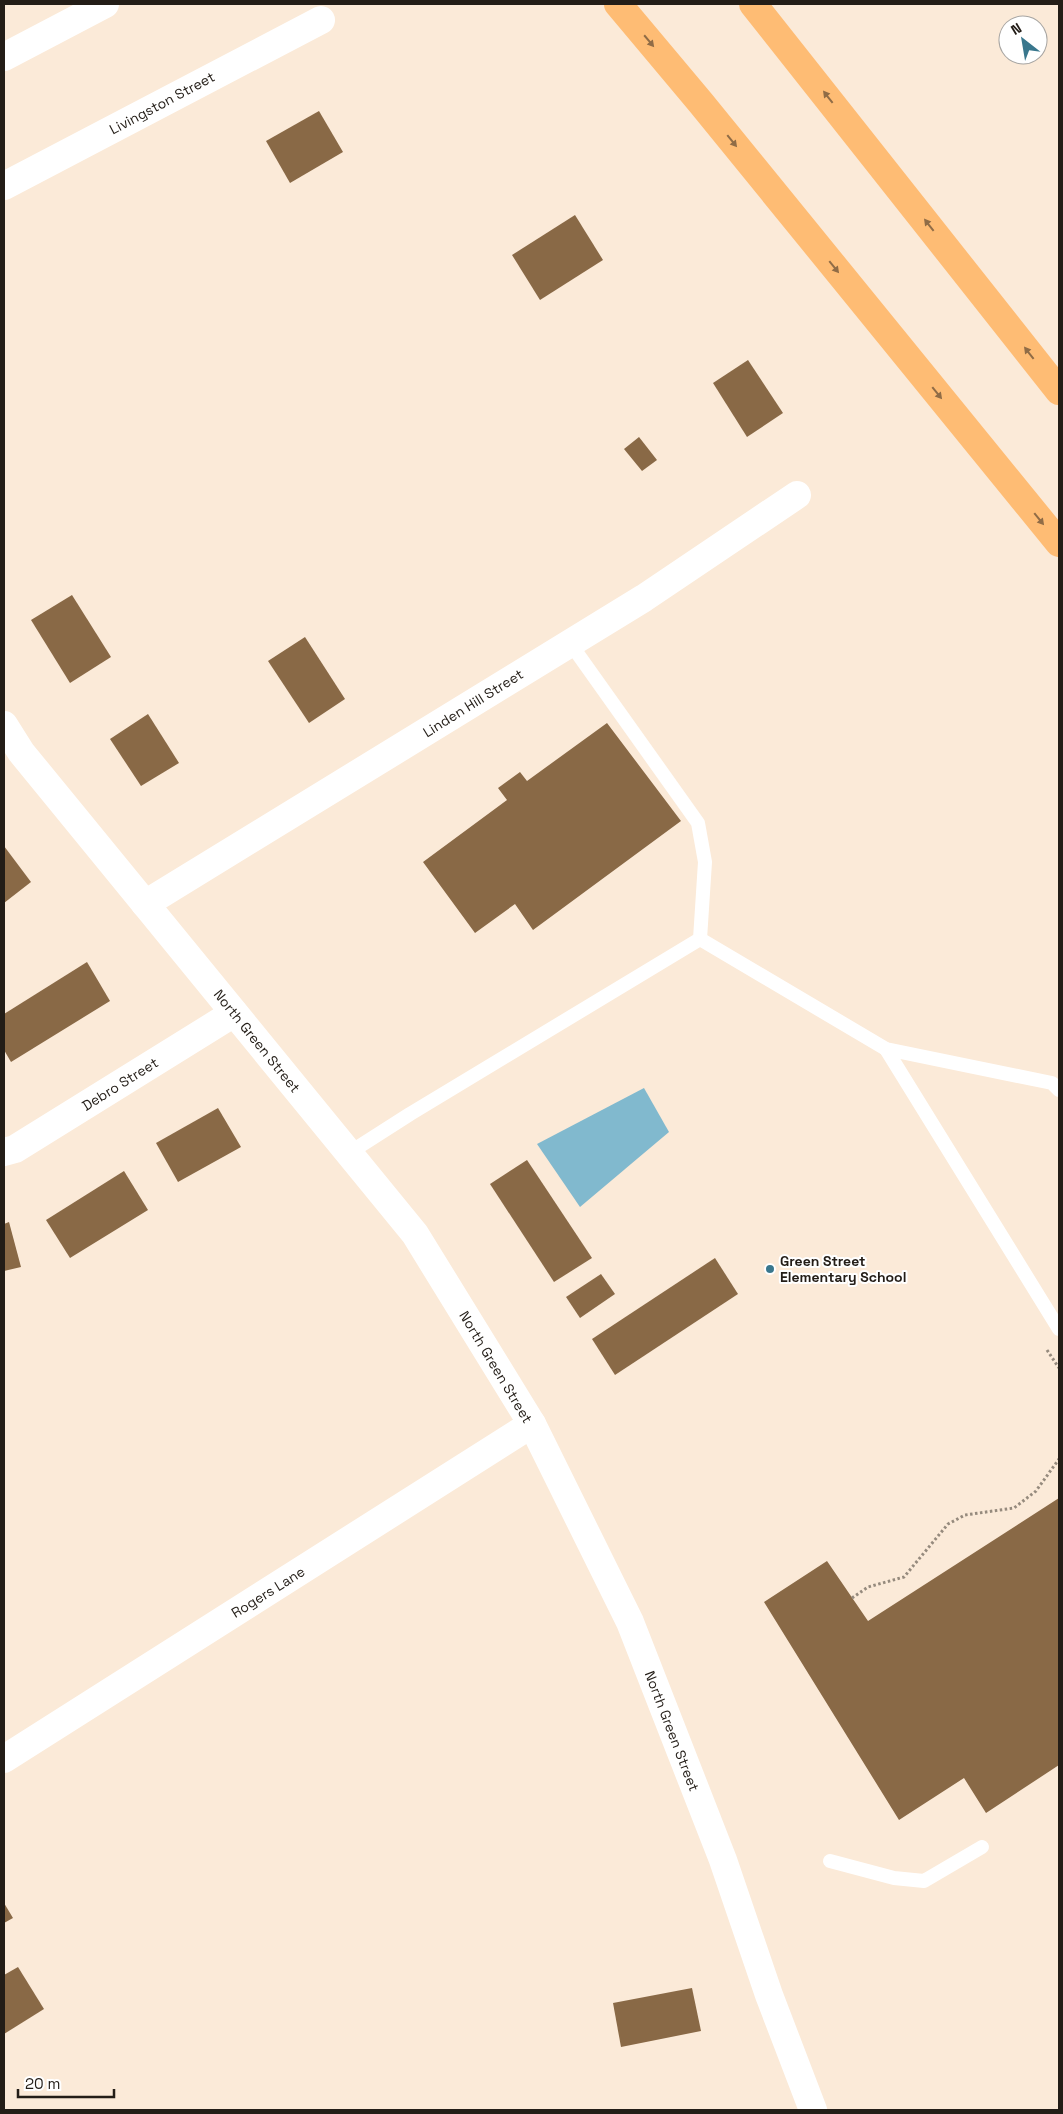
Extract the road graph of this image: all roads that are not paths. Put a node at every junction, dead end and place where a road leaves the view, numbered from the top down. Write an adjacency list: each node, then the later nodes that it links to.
1 (105, 4): 5 (street)
2 (618, 4): 9 (highway, one-way to 9)
3 (753, 4): 7 (highway, one-way to 3)
4 (320, 20): 6 (street, Livingston Street)
5 (4, 56)
6 (4, 186)
7 (1059, 391)
8 (797, 495): 10 (street, Linden Hill Street)
9 (1059, 544)
10 (570, 643): 12 (street, Linden Hill Street); 13 (lane)
11 (4, 725): 12 (street, North Green Street)
12 (145, 904): 14 (street, North Green Street)
13 (700, 939): 15 (lane); 18 (lane)
14 (234, 1013): 17 (street, Debro Street); 18 (street, North Green Street)
15 (886, 1049): 16 (lane); 19 (lane)
16 (1059, 1090)
17 (4, 1152)
18 (349, 1153): 20 (street, North Green Street)
19 (1059, 1329)
20 (532, 1424): 21 (street, Rogers Lane); 24 (street, North Green Street)
21 (4, 1759)
22 (982, 1847): 23 (lane)
23 (830, 1860)
24 (813, 2110)

